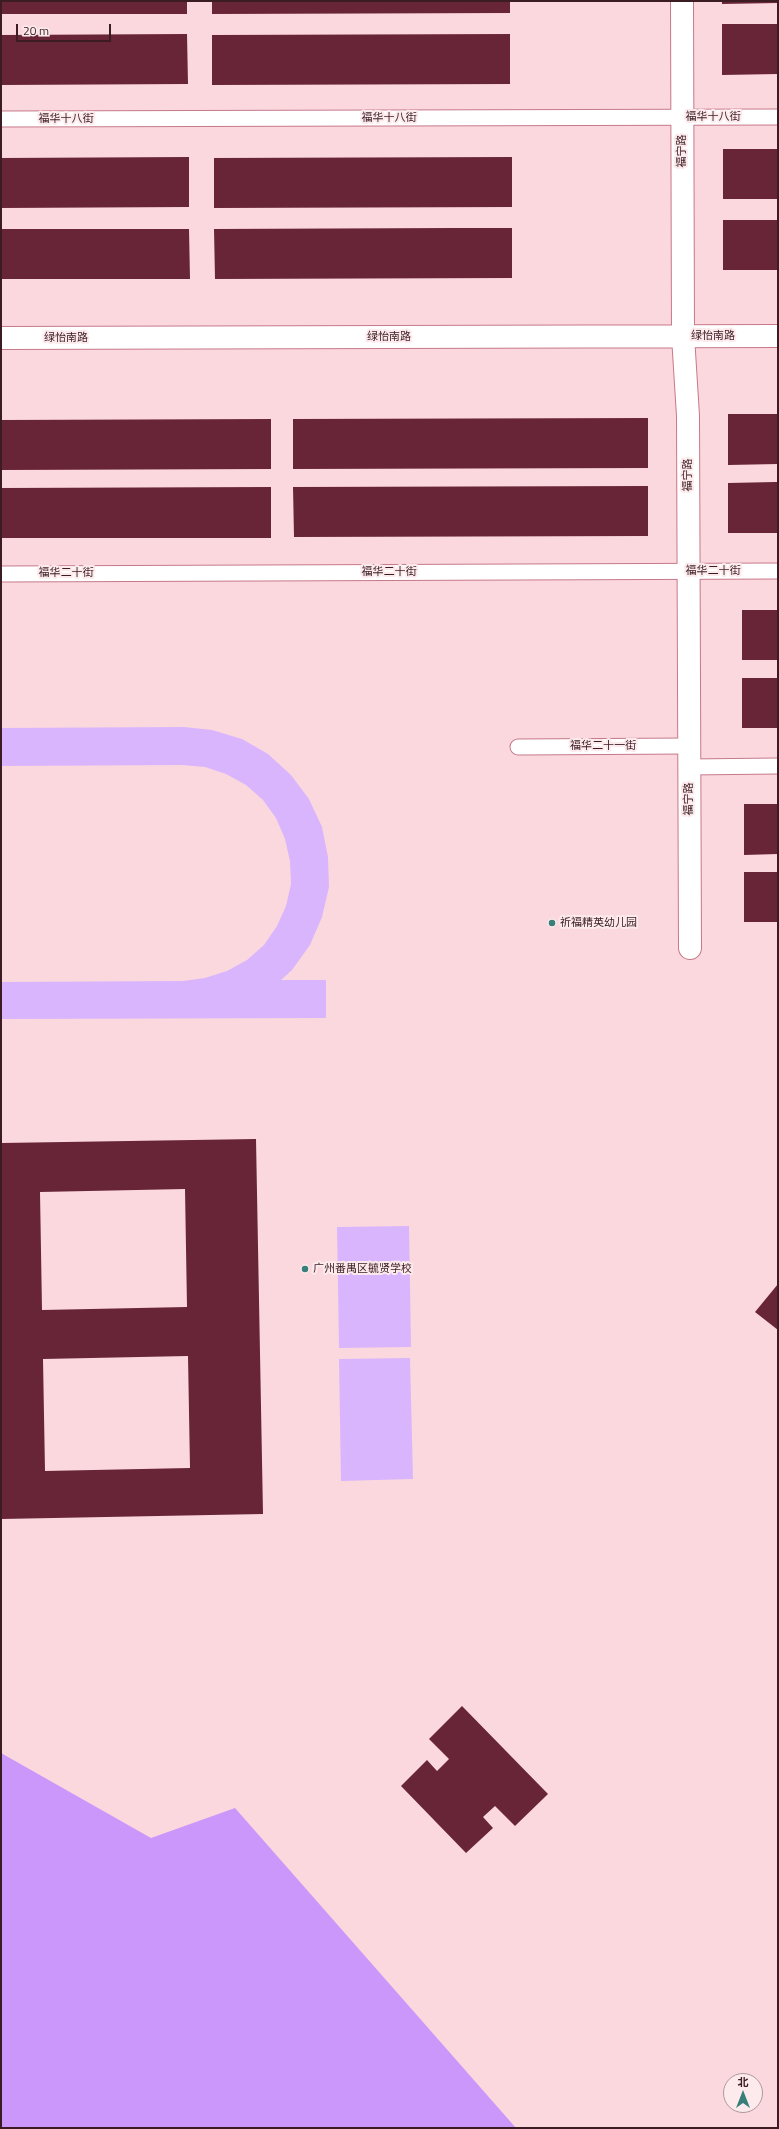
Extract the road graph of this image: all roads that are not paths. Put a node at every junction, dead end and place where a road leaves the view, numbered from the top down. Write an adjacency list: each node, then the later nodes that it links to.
1 (682, 1): 2 (street, 福宁路)
2 (682, 117): 3 (lane, 福华十八街); 4 (lane, 福华十八街); 5 (street, 福宁路)
3 (778, 117)
4 (1, 119)
5 (683, 336): 6 (street, 绿怡南路); 7 (street, 绿怡南路); 8 (street, 福宁路)
6 (778, 336)
7 (1, 338)
8 (688, 571): 9 (lane, 福华二十街); 10 (lane, 福华二十街); 12 (street, 福宁路)
9 (778, 571)
10 (1, 574)
11 (518, 747): 12 (lane, 福华二十一街)
12 (689, 756): 13 (lane, 福华二十一街); 14 (street, 福宁路)
13 (778, 766)
14 (690, 948)

